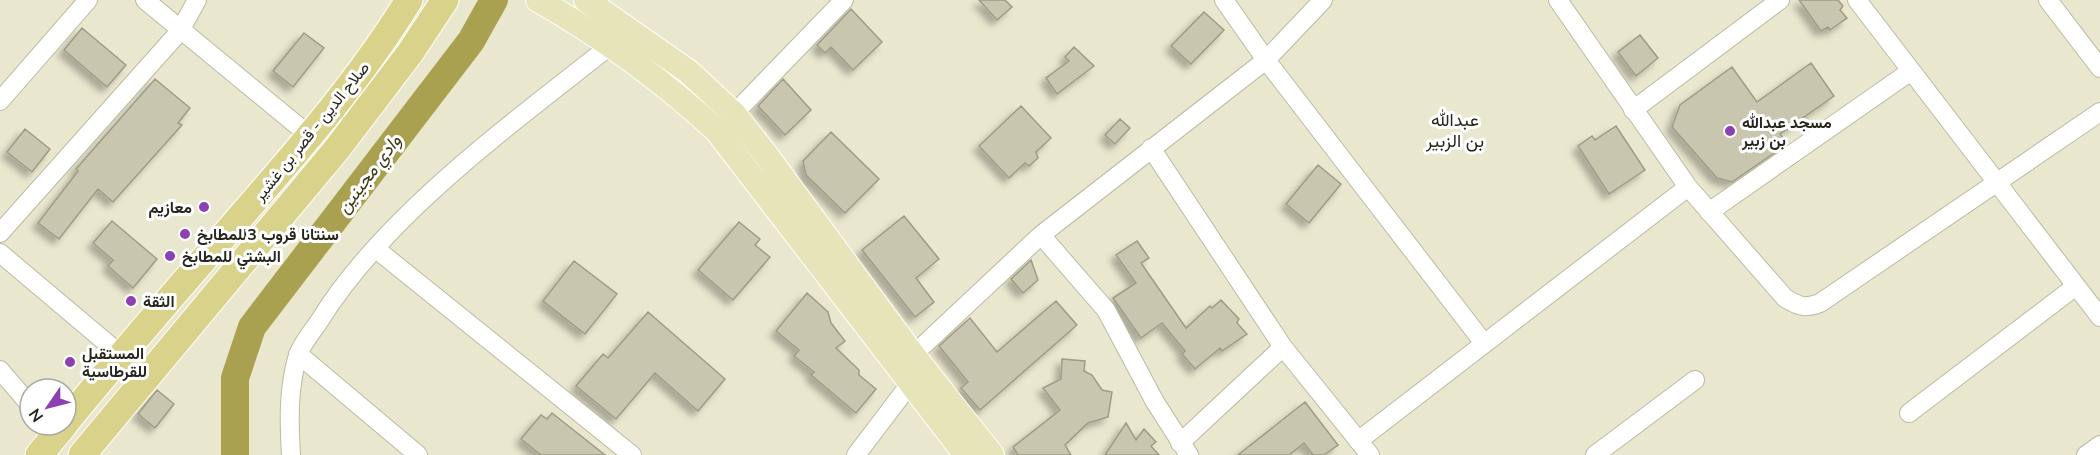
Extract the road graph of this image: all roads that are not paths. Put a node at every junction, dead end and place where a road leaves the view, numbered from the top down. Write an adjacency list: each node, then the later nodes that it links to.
1 (88, 0): 20 (street)
2 (145, 0): 15 (street)
3 (197, 0): 15 (street)
4 (409, 0): 24 (highway, صلاح الدين - قصر بن غشير)
5 (445, 0): 51 (highway)
6 (844, 0): 23 (street)
7 (1224, 0): 17 (street)
8 (1323, 0): 17 (street)
9 (1558, 0): 21 (street)
10 (1780, 0): 21 (street)
11 (1857, 0): 19 (street)
12 (2048, 0): 18 (street)
13 (588, 1): 23 (main road)
14 (548, 5): 16 (main road)
15 (180, 31): 24 (street); 29 (street)
16 (611, 45): 23 (main road); 31 (street)
17 (1266, 60): 25 (street); 35 (street)
18 (2100, 68)
19 (1911, 71): 26 (street); 28 (street)
20 (0, 101)
21 (1633, 110): 27 (street)
22 (2100, 112): 26 (street)
23 (725, 122): 39 (main road); 42 (main road)
24 (310, 136): 38 (highway, صلاح الدين - قصر بن غشير)
25 (1151, 148): 30 (street); 36 (street)
26 (1997, 182): 28 (street); 33 (street)
27 (1688, 188): 28 (street); 35 (street)
28 (1709, 212)
29 (0, 233)
30 (1041, 235): 39 (street); 49 (street)
31 (376, 249): 37 (street); 54 (street)
32 (0, 253): 38 (street)
33 (2076, 286): 34 (street); 45 (street)
34 (2100, 317)
35 (1483, 342): 47 (street)
36 (1283, 347): 47 (street); 49 (street)
37 (298, 354): 52 (street); 53 (street)
38 (121, 355): 44 (highway, صلاح الدين - قصر بن غشير)
39 (913, 355): 57 (main road)
40 (0, 370): 43 (street)
41 (1695, 380): 59 (street)
42 (910, 384): 55 (street); 56 (main road)
43 (18, 391)
44 (78, 405)
45 (1909, 413)
46 (52, 437): 50 (highway, صلاح الدين - قصر بن غشير)
47 (1358, 441): 58 (street)
48 (2100, 444): 60 (street)
49 (1185, 449)
50 (39, 455)
51 (82, 455)
52 (291, 455)
53 (418, 455)
54 (632, 455)
55 (856, 455)
56 (966, 455)
57 (992, 455)
58 (1370, 455)
59 (1595, 455)
60 (2086, 455)

